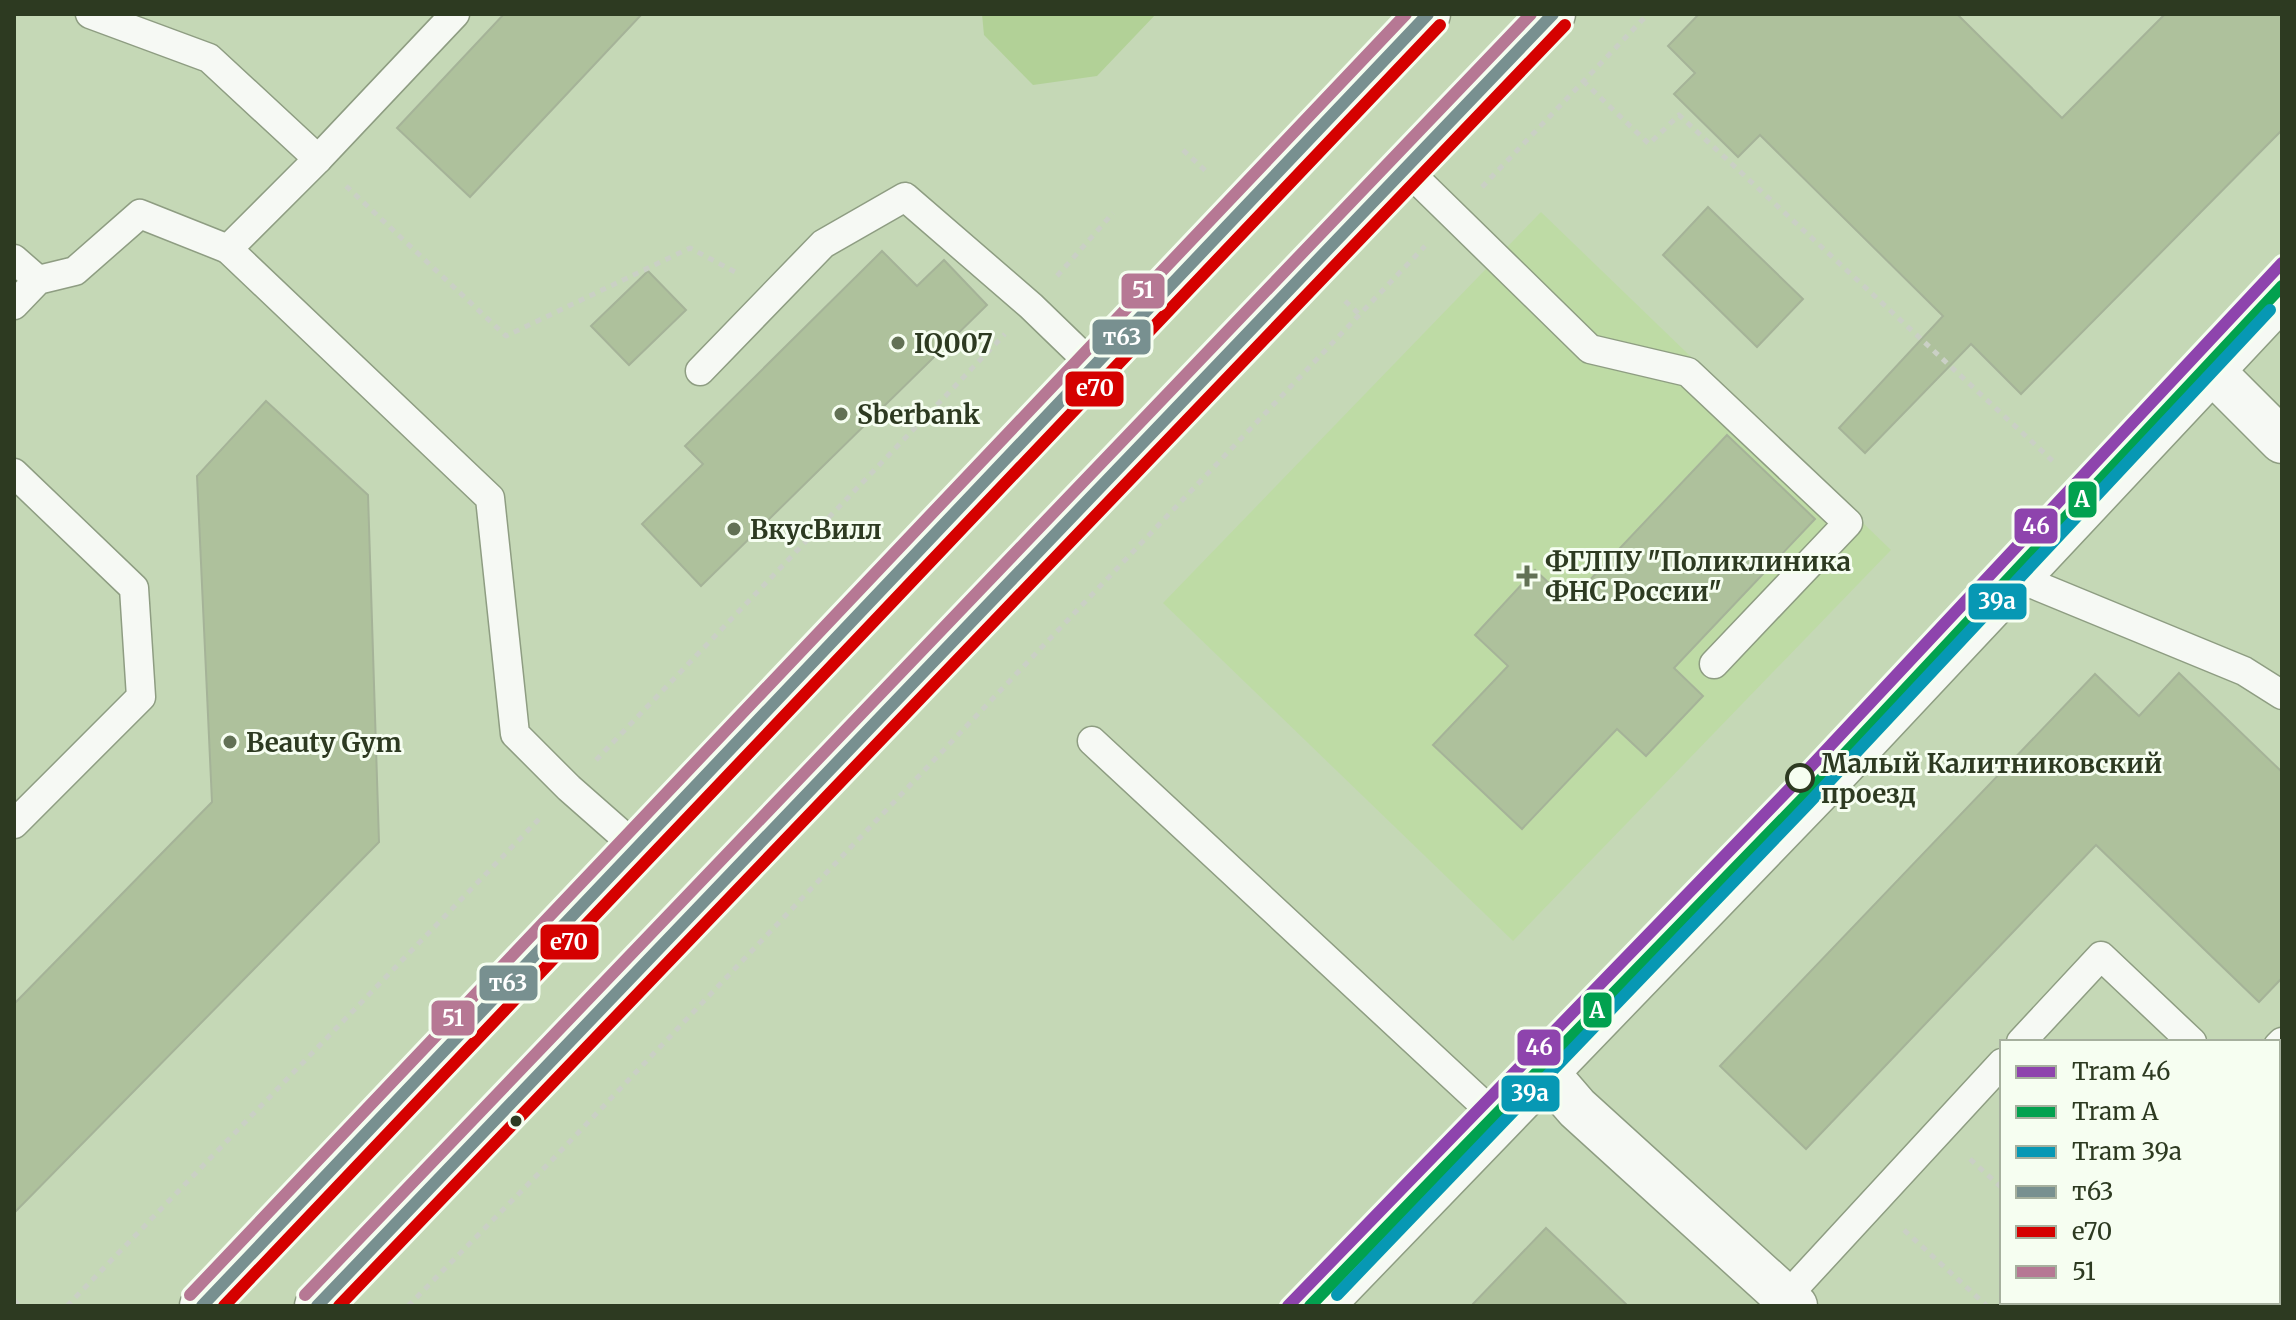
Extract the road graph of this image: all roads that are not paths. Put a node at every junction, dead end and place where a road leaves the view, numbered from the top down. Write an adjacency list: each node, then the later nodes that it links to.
1 (90, 14): 5 (lane)
2 (455, 14): 5 (lane)
3 (1428, 14): 12 (main road)
4 (1553, 14): 6 (main road)
5 (318, 159): 7 (lane)
6 (1406, 169): 18 (lane); 31 (main road)
7 (228, 249): 9 (lane); 22 (lane)
8 (14, 259): 9 (lane)
9 (38, 280): 11 (lane)
10 (2282, 296): 14 (main road)
11 (14, 305)
12 (1093, 366): 13 (lane); 22 (main road)
13 (700, 371)
14 (2212, 371): 15 (main road); 17 (main road)
15 (2282, 441)
16 (14, 473): 21 (lane)
17 (2018, 578): 19 (lane); 26 (main road)
18 (1714, 664)
19 (2282, 695)
20 (1092, 741): 27 (lane)
21 (14, 824)
22 (636, 847): 30 (main road)
23 (2023, 1040): 24 (lane)
24 (2190, 1040)
25 (2000, 1065): 29 (lane)
26 (1546, 1072): 27 (main road); 29 (main road)
27 (1500, 1120): 28 (main road)
28 (1341, 1299)
29 (1790, 1302)
30 (202, 1306)
31 (317, 1306)

